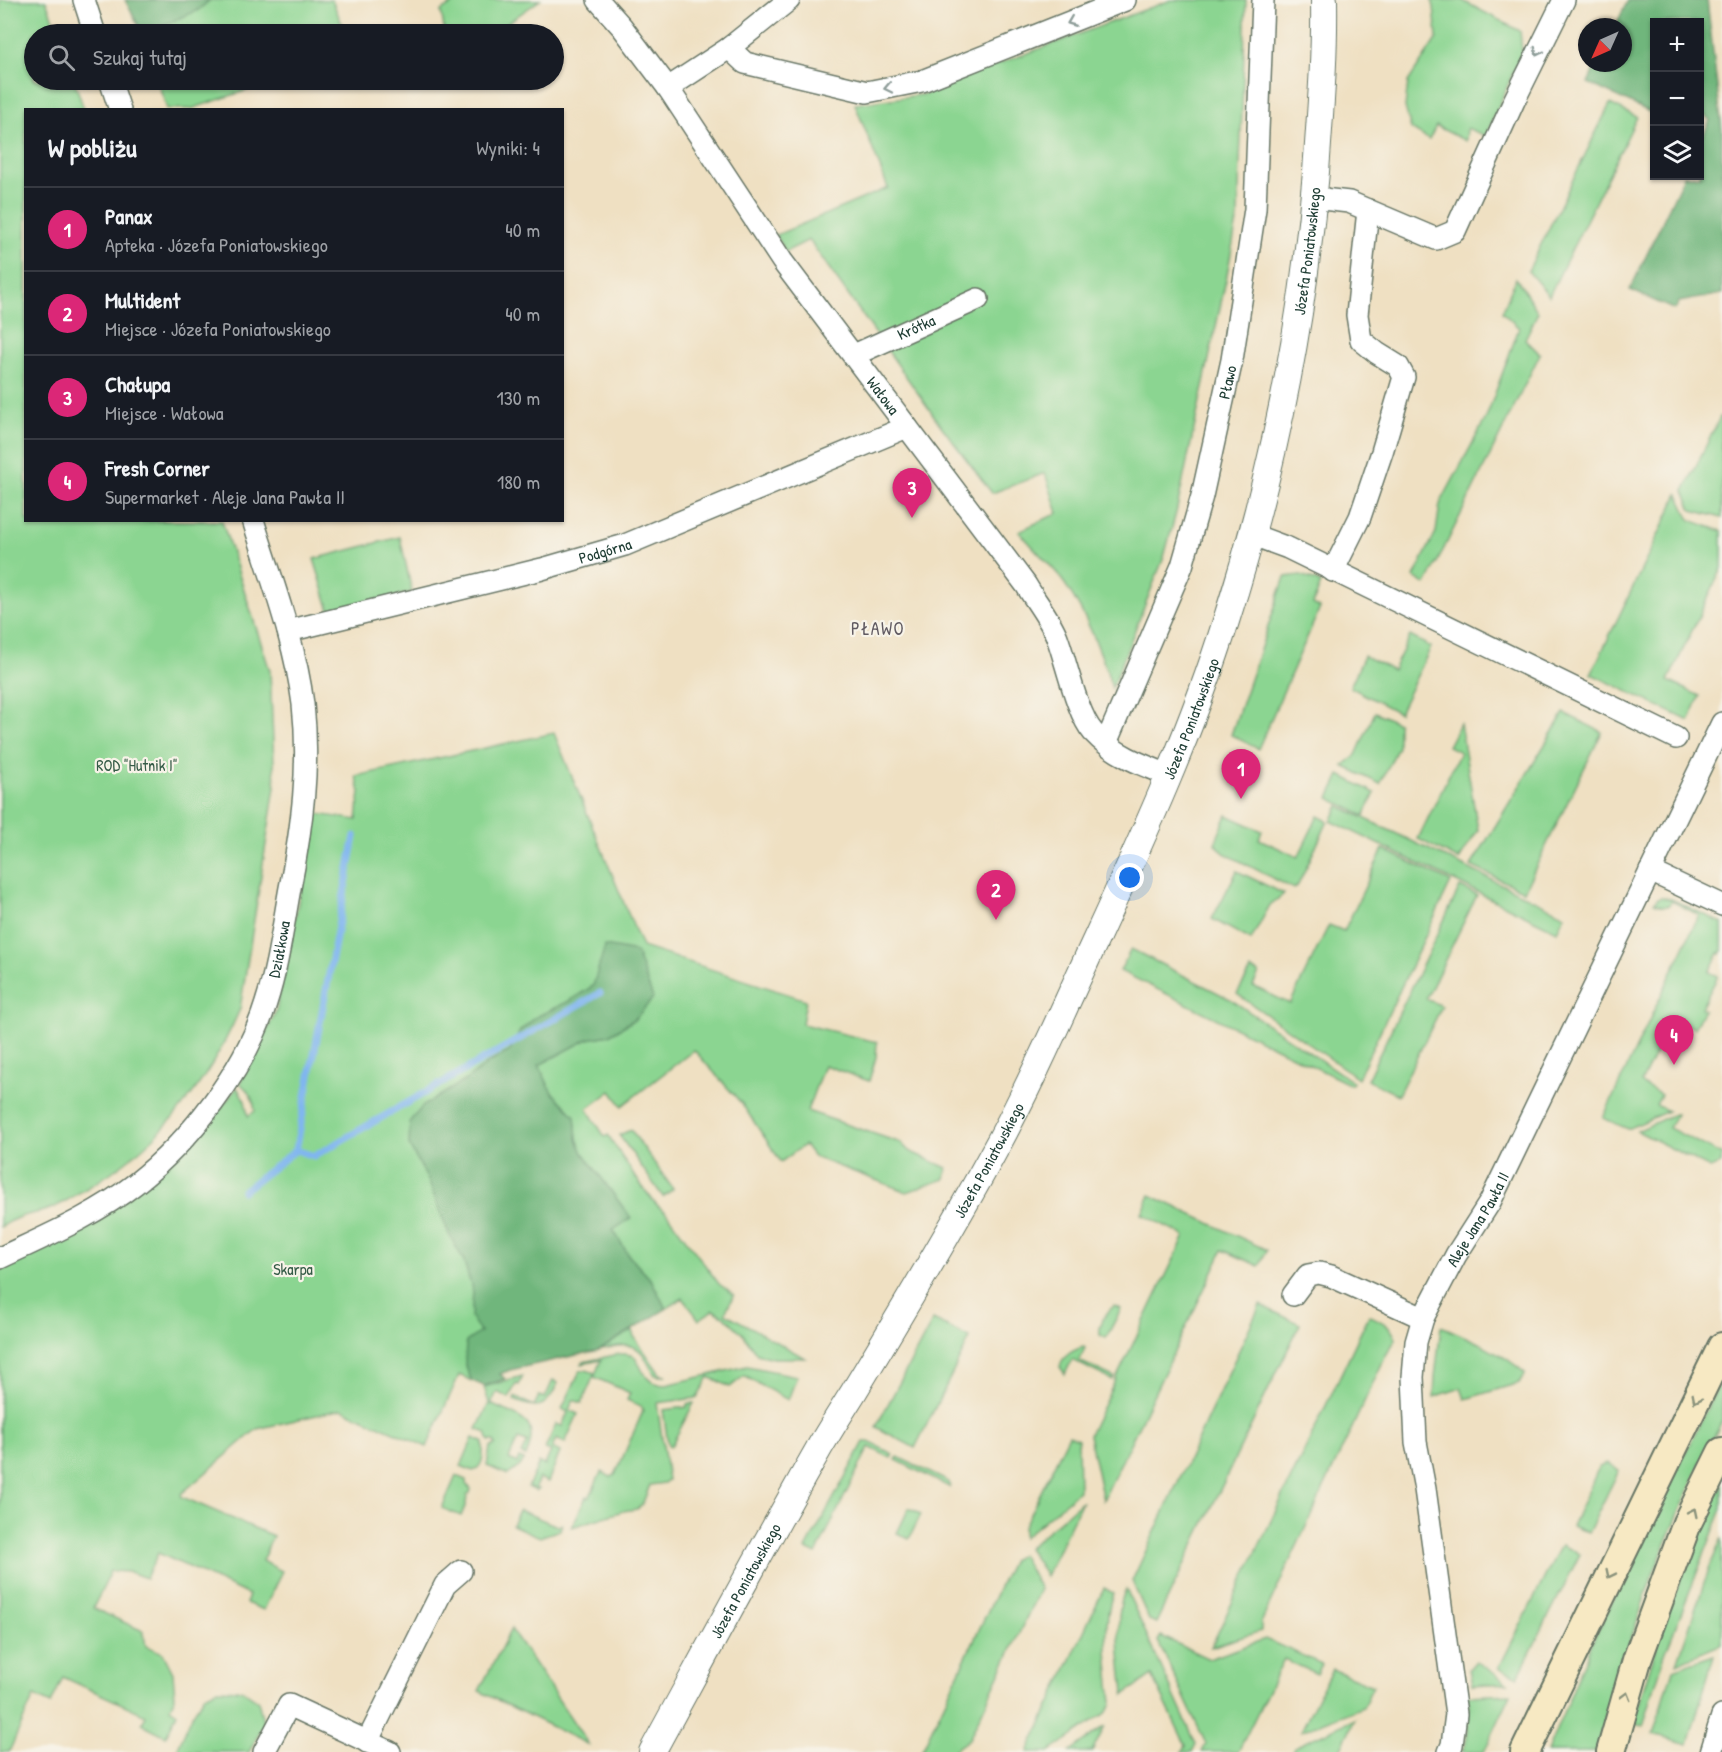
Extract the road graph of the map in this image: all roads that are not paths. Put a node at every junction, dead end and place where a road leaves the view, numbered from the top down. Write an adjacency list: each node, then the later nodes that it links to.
1 (84, 0): 8 (street)
2 (598, 0): 10 (street, Wałowa)
3 (789, 0): 9 (street)
4 (1125, 0): 9 (street, one-way to 9)
5 (1263, 0): 24 (street, Pławo)
6 (1324, 0): 13 (street, Józefa Poniatowskiego)
7 (1564, 0): 14 (street, one-way to 14)
8 (92, 24)
9 (729, 48): 10 (street)
10 (668, 87): 16 (street, Wałowa)
11 (113, 90): 12 (street)
12 (119, 108)
13 (1314, 198): 14 (street); 19 (street, Józefa Poniatowskiego)
14 (1368, 210): 20 (street)
15 (978, 299): 16 (street, Krótka)
16 (854, 355): 17 (street, Wałowa)
17 (908, 427): 21 (street, Podgórna); 24 (street, Wałowa)
18 (254, 522): 21 (street, Działkowa)
19 (1253, 535): 20 (street); 25 (street, Józefa Poniatowskiego)
20 (1333, 571): 23 (street)
21 (288, 631): 28 (street, Działkowa)
22 (1722, 723): 26 (street, Aleje Jana Pawła II)
23 (1676, 738)
24 (1106, 743): 25 (street, Wałowa)
25 (1169, 775): 38 (street, Józefa Poniatowskiego)
26 (1650, 871): 27 (street); 30 (street, Aleje Jana Pawła II)
27 (1722, 905)
28 (0, 1258)
29 (1293, 1295): 30 (street)
30 (1423, 1318): 39 (street, Aleje Jana Pawła II)
31 (1722, 1347): 40 (main road, one-way to 40)
32 (1722, 1452): 41 (main road, one-way to 32)
33 (461, 1571): 35 (street)
34 (1722, 1716): 42 (street)
35 (367, 1742): 36 (street); 37 (street)
36 (264, 1752)
37 (390, 1752)
38 (652, 1752)
39 (1449, 1752)
40 (1525, 1752)
41 (1611, 1752)
42 (1711, 1752)

